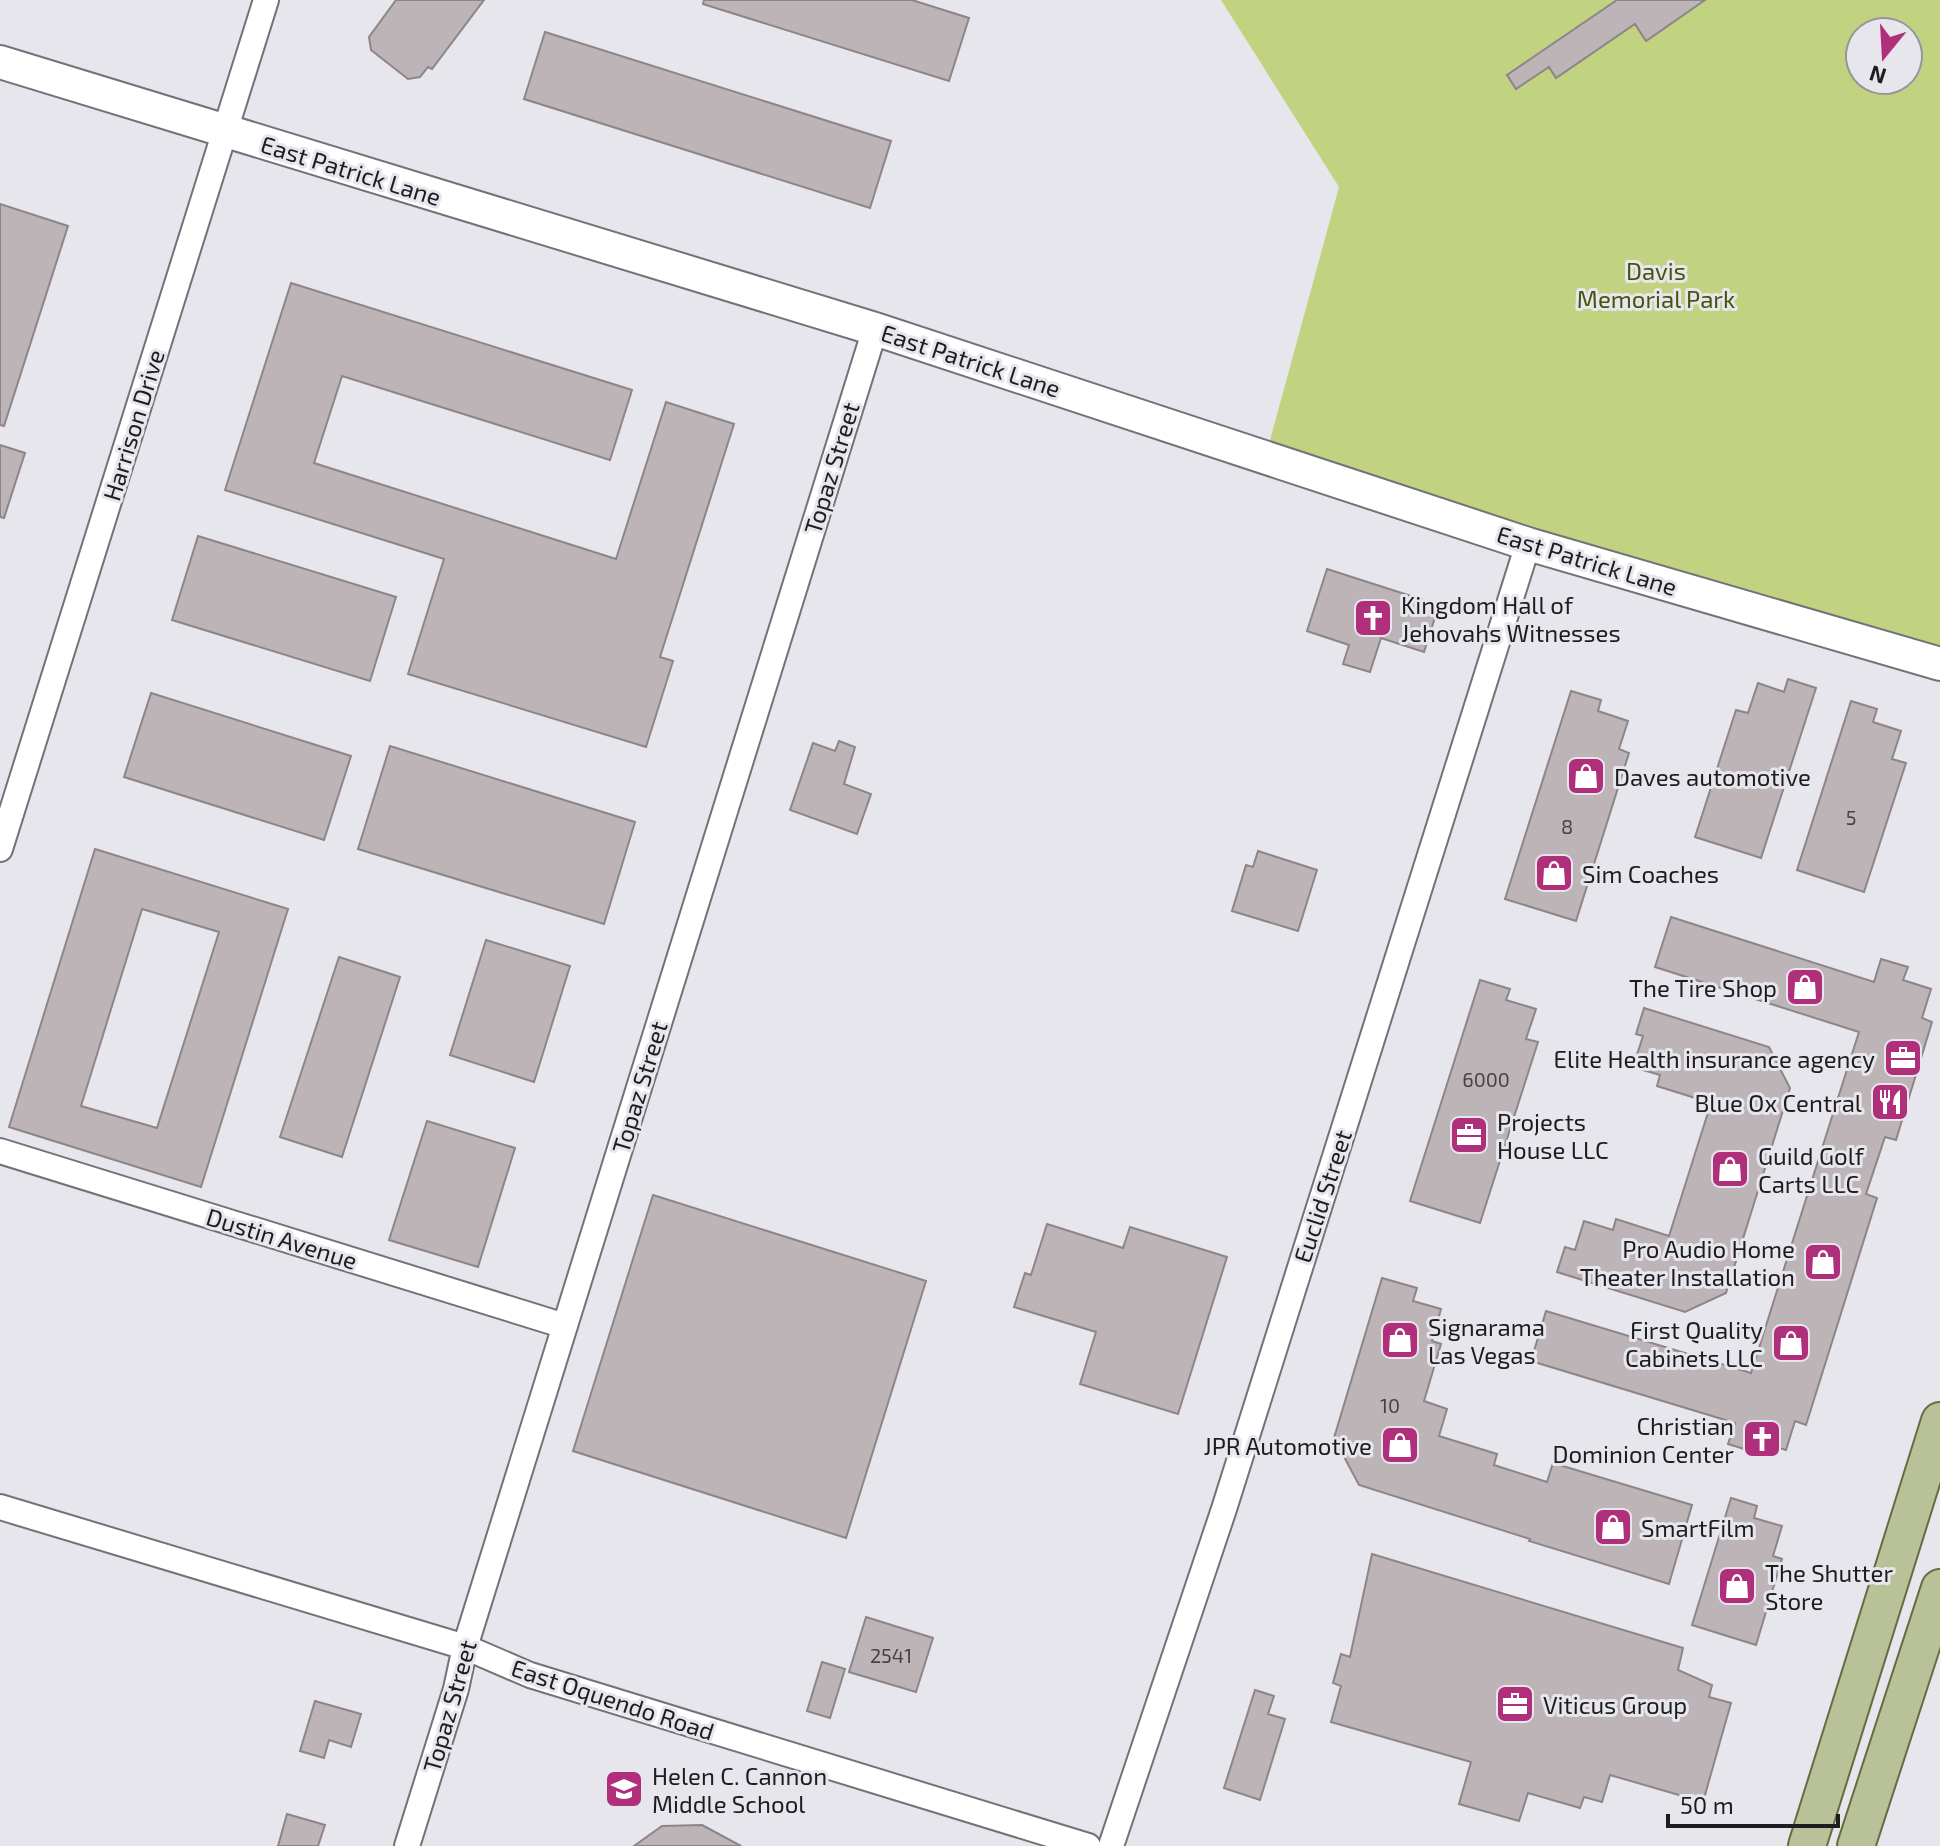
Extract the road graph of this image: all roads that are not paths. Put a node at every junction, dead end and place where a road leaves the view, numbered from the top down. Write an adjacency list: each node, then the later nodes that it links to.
1 (266, 0): 3 (street, Harrison Drive)
2 (0, 62): 3 (main road, East Patrick Lane)
3 (225, 132): 4 (main road, East Patrick Lane); 7 (street, Harrison Drive)
4 (875, 329): 5 (main road, East Patrick Lane); 9 (street, Topaz Street)
5 (1528, 544): 6 (main road, East Patrick Lane); 16 (street, Euclid Street)
6 (1940, 664)
7 (0, 849)
8 (0, 1151): 9 (street, Dustin Avenue)
9 (565, 1326): 13 (street, Topaz Street)
10 (1940, 1421): 17 (main road)
11 (0, 1507): 13 (street, East Oquendo Road)
12 (1940, 1588): 18 (main road)
13 (465, 1647): 14 (street, Topaz Street); 15 (street, East Oquendo Road)
14 (407, 1846)
15 (1088, 1846)
16 (1111, 1846)
17 (1807, 1846)
18 (1856, 1846)

